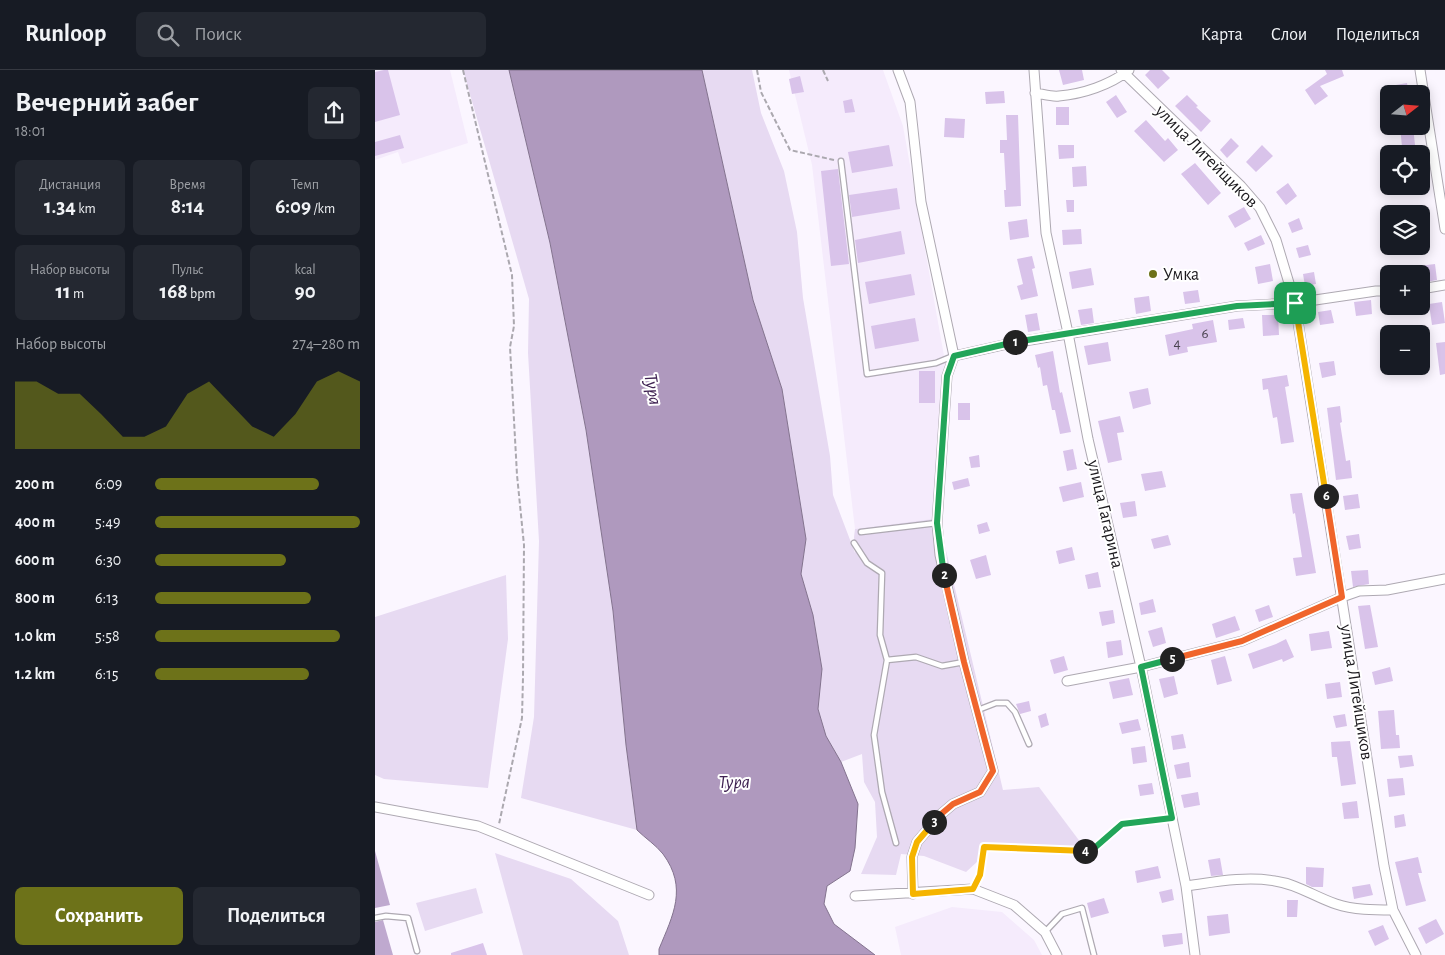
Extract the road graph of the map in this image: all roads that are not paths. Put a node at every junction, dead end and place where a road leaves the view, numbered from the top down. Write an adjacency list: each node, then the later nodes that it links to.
1 (898, 70): 14 (street)
2 (1034, 70): 5 (street, улица Гагарина)
3 (1420, 70): 7 (street)
4 (1125, 71): 5 (street); 12 (street, улица Литейщиков)
5 (1035, 94): 13 (street, улица Гагарина)
6 (841, 161): 14 (lane)
7 (1443, 201): 8 (street)
8 (1445, 229)
9 (1445, 285): 10 (street)
10 (1430, 288)
11 (1380, 291): 12 (street)
12 (1295, 303): 13 (street); 19 (street, улица Литейщиков)
13 (1069, 333): 14 (street); 22 (street, улица Гагарина)
14 (954, 356): 15 (street)
15 (937, 523): 16 (lane); 21 (street)
16 (861, 532)
17 (854, 543): 20 (lane)
18 (1445, 579): 19 (street)
19 (1342, 597): 22 (street); 32 (street, улица Литейщиков)
20 (887, 660): 21 (lane); 27 (lane)
21 (964, 662): 24 (street)
22 (1141, 667): 23 (street); 28 (street, улица Гагарина)
23 (1067, 681)
24 (978, 710): 25 (lane); 29 (street)
25 (1029, 744)
26 (375, 807): 30 (street)
27 (896, 843)
28 (1186, 886): 32 (street); 38 (street, улица Гагарина)
29 (913, 894): 31 (street); 34 (street)
30 (649, 895)
31 (855, 896)
32 (1393, 910): 39 (street, улица Литейщиков)
33 (375, 918): 35 (lane)
34 (1045, 932): 36 (street); 37 (lane)
35 (417, 950)
36 (1057, 955)
37 (1094, 955)
38 (1195, 955)
39 (1416, 955)

